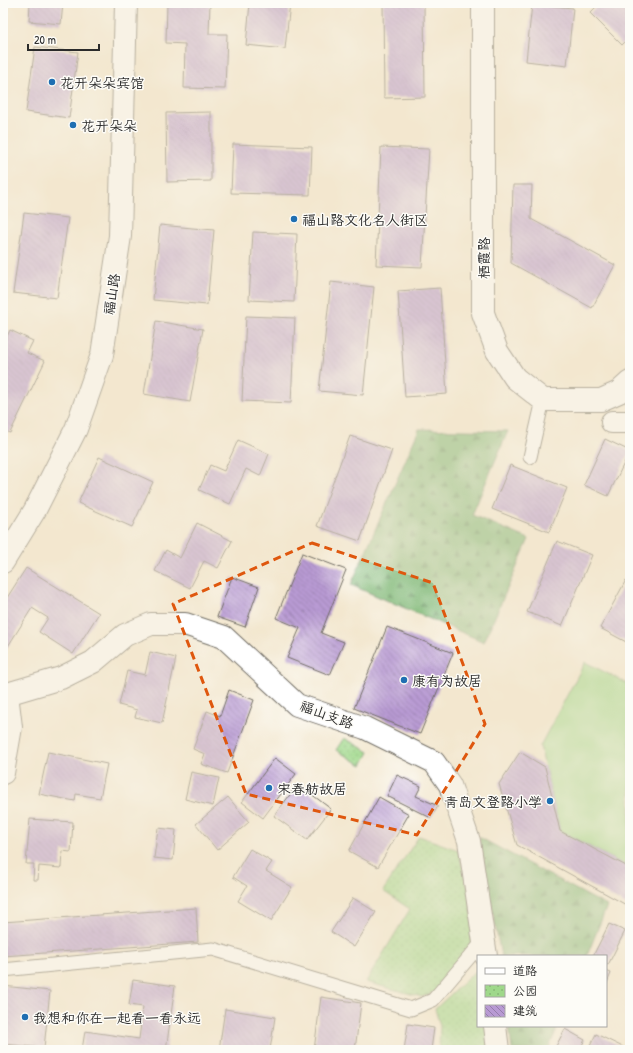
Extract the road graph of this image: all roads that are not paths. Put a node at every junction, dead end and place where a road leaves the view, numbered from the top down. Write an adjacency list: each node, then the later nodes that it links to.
1 (126, 3): 6 (street, 福山路)
2 (483, 3): 4 (street, 栖霞路)
3 (630, 382): 4 (street)
4 (543, 400): 5 (lane)
5 (530, 457)
6 (3, 562)
7 (5, 694): 8 (street, 福山支路); 9 (street, 福山支路)
8 (3, 772)
9 (485, 948)
10 (477, 956): 11 (lane)
11 (3, 970)
12 (495, 1027): 13 (street)
13 (498, 1050)

